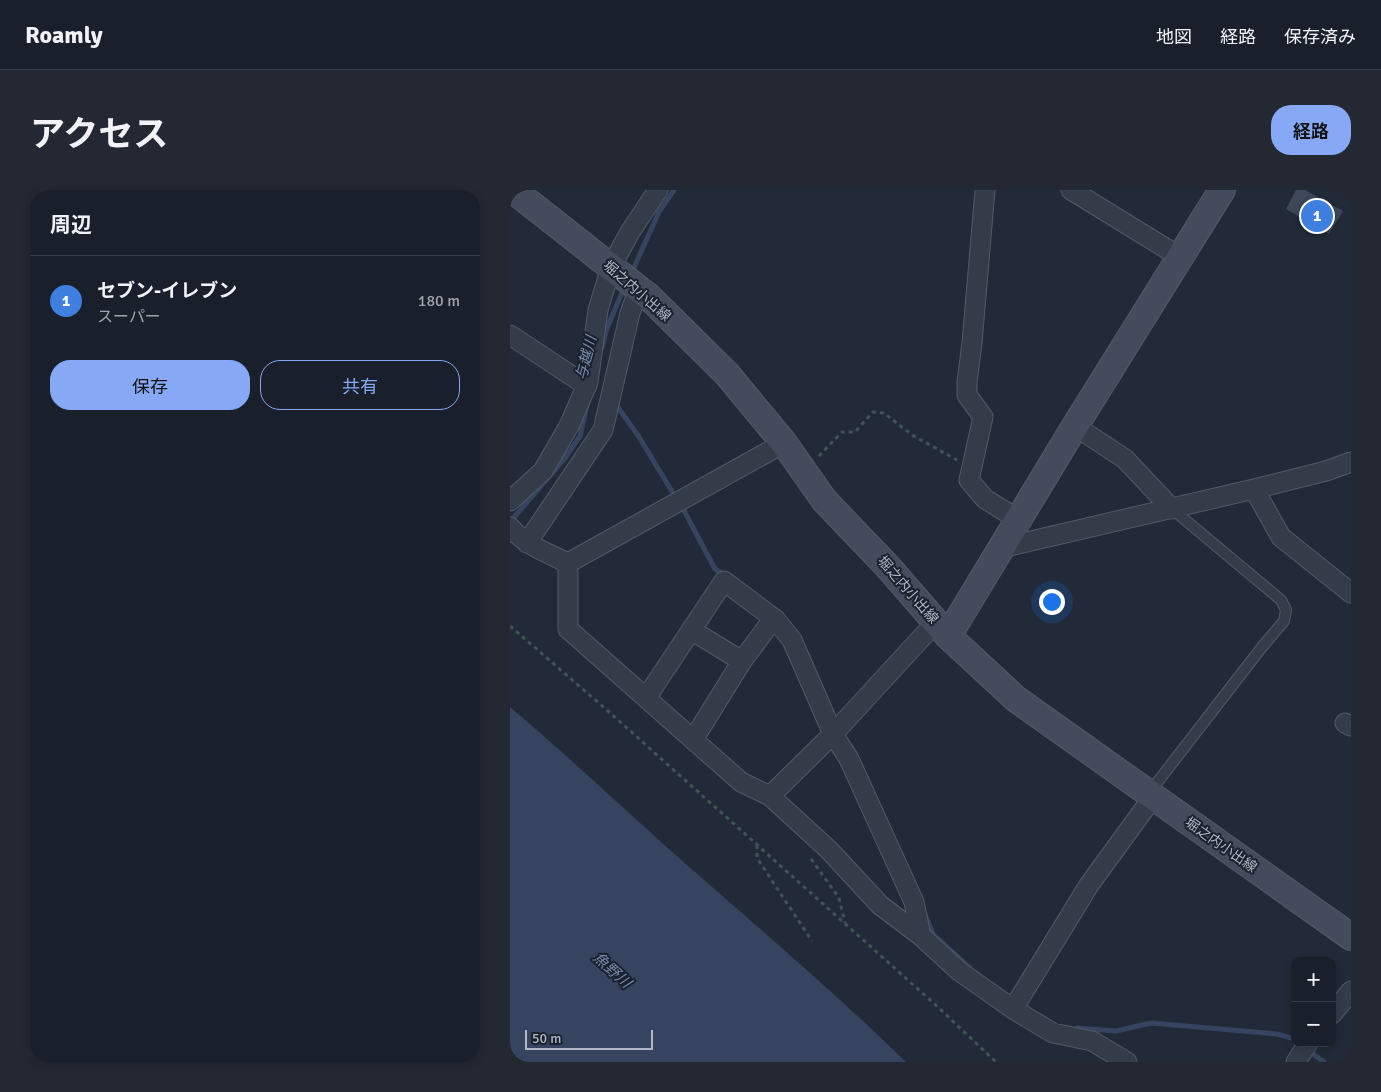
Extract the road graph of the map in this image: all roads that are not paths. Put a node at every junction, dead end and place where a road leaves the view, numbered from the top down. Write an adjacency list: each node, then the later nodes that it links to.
1 (513, 190): 7 (main road, 堀之内小出線)
2 (658, 190): 7 (street)
3 (985, 190): 18 (street)
4 (1072, 190): 6 (street)
5 (1222, 190): 6 (main road)
6 (1180, 257): 11 (main road)
7 (626, 279): 9 (street); 12 (street); 13 (main road, 堀之内小出線)
8 (510, 335): 9 (street)
9 (587, 386): 10 (street)
10 (573, 420): 12 (street); 16 (street)
11 (1075, 426): 17 (street); 18 (main road)
12 (596, 432): 19 (street)
13 (784, 443): 21 (street); 24 (main road, 堀之内小出線)
14 (1351, 462): 15 (street)
15 (1254, 489): 17 (street); 22 (street)
16 (510, 501)
17 (1172, 508): 20 (street); 30 (lane)
18 (1019, 520): 20 (main road)
19 (519, 536): 21 (street)
20 (1001, 548): 24 (main road)
21 (568, 563): 27 (street)
22 (1351, 593)
23 (776, 620): 25 (street); 26 (street); 28 (street)
24 (942, 629): 28 (street); 30 (main road, 堀之内小出線)
25 (691, 630): 26 (street); 27 (street)
26 (742, 661): 29 (street)
27 (646, 698): 29 (street)
28 (833, 734): 31 (street); 32 (street)
29 (693, 740): 31 (street)
30 (1151, 795): 33 (main road, 堀之内小出線); 35 (street)
31 (770, 796): 32 (street)
32 (921, 936): 35 (street)
33 (1351, 937)
34 (1351, 991): 36 (street)
35 (1013, 1009): 37 (street)
36 (1336, 1009)
37 (1127, 1062)

